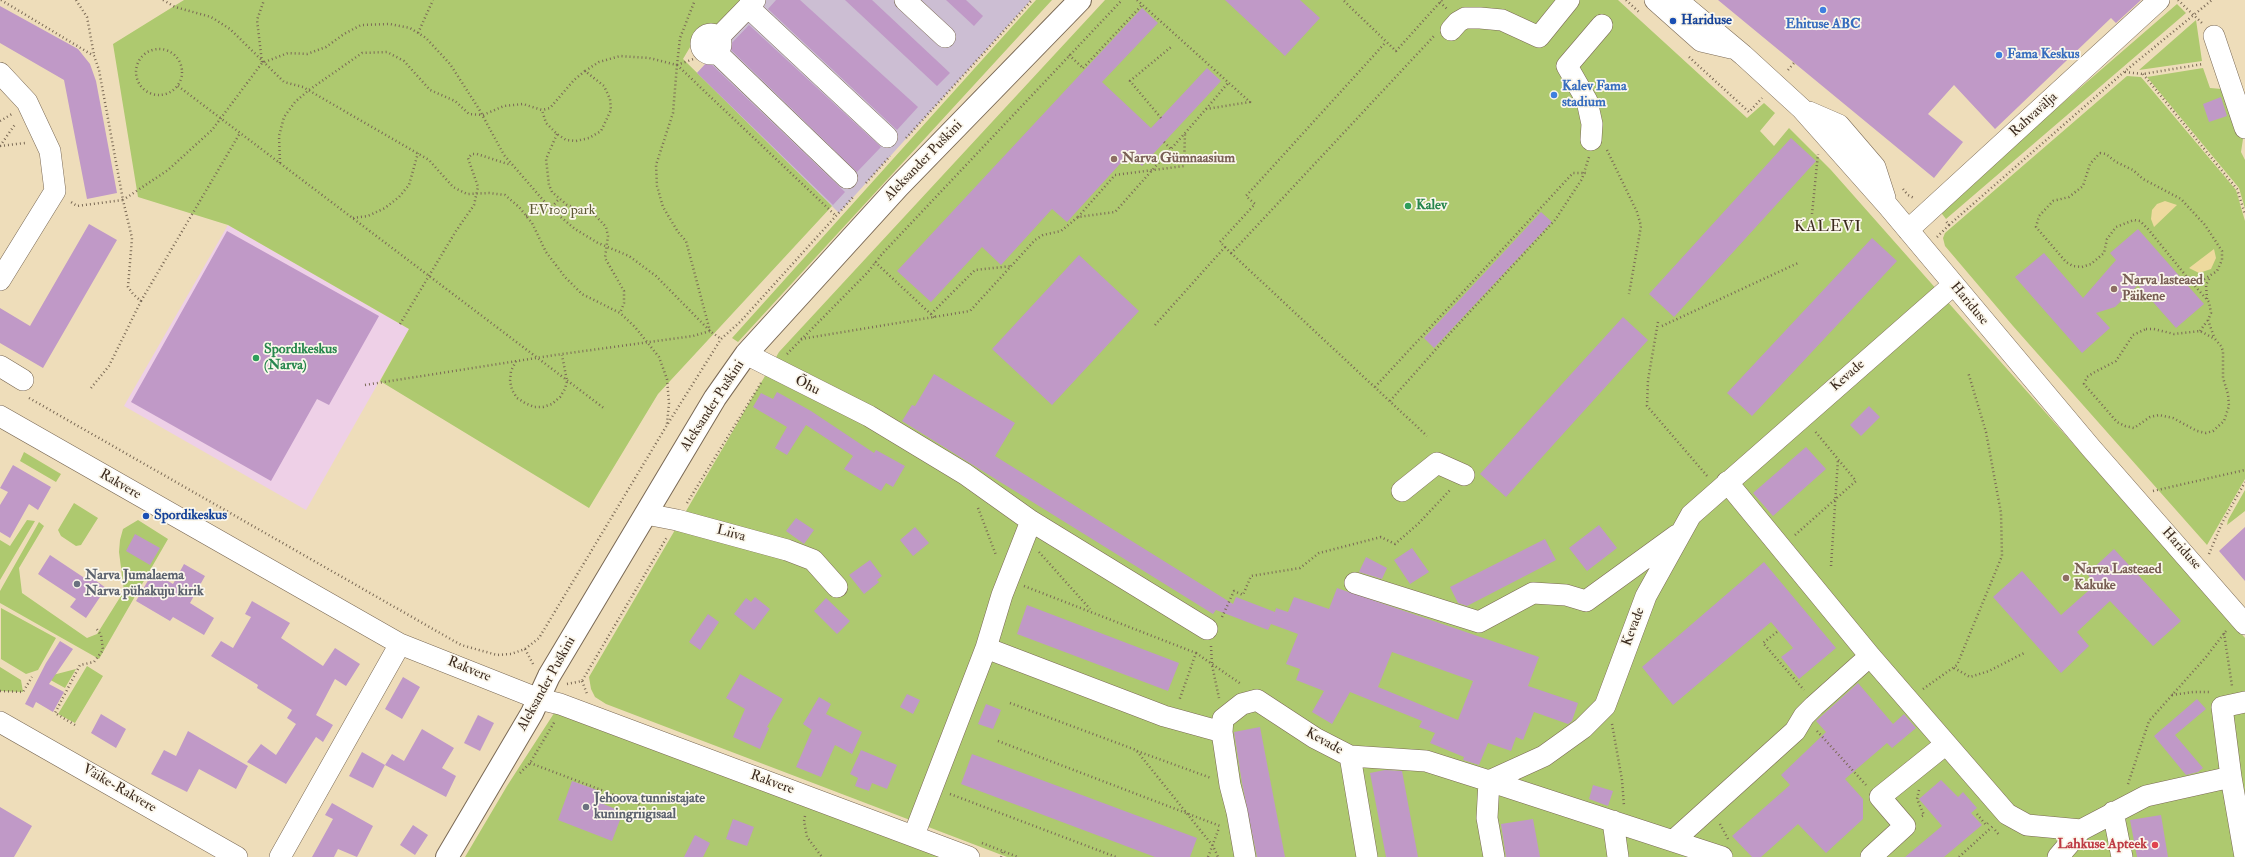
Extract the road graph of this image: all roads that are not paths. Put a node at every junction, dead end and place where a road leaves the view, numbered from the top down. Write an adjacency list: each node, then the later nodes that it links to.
1 (905, 0): 11 (street)
2 (1080, 0): 21 (main road, Aleksander Puškini)
3 (1570, 0): 8 (street)
4 (1655, 0): 12 (street)
5 (1677, 0): 12 (street, Hariduse)
6 (2159, 0): 18 (street, Rahvavälja)
7 (751, 4): 15 (street); 17 (street)
8 (1446, 24)
9 (1602, 24): 16 (street)
10 (2214, 36): 14 (street)
11 (945, 37)
12 (1736, 49): 18 (street, Hariduse)
13 (0, 73): 19 (street)
14 (2245, 128)
15 (887, 137)
16 (1597, 142)
17 (847, 178)
18 (1908, 230): 20 (street, Hariduse)
19 (0, 280)
20 (1953, 285): 26 (street, Kevade); 33 (street, Hariduse)
21 (746, 354): 28 (main road, Aleksander Puškini); 29 (street, Õhu)
22 (0, 366): 23 (street)
23 (25, 388)
24 (0, 416): 35 (street, Rakvere)
25 (1457, 482): 27 (street)
26 (1722, 486): 30 (street, Kevade); 37 (street)
27 (1402, 491)
28 (646, 514): 32 (street, Liiva); 38 (main road, Aleksander Puškini)
29 (1028, 528): 34 (street, Õhu); 36 (street)
30 (1682, 531): 31 (street); 45 (street, Kevade)
31 (1355, 583)
32 (837, 587)
33 (2237, 626)
34 (1213, 630)
35 (400, 644): 38 (street, Rakvere); 53 (street)
36 (986, 648): 41 (street); 49 (street)
37 (1870, 656): 42 (street); 50 (street)
38 (539, 698): 49 (street, Rakvere); 54 (main road, Aleksander Puškini)
39 (2238, 702): 44 (street)
40 (0, 722): 52 (street, Väike-Rakvere)
41 (1222, 725): 43 (street, Kevade); 56 (street)
42 (1946, 744): 48 (street); 60 (street)
43 (1350, 756): 45 (street, Kevade); 57 (street)
44 (2231, 777): 46 (street); 63 (street)
45 (1489, 781): 47 (street); 58 (street)
46 (2113, 812): 48 (street); 62 (street)
47 (1619, 823): 50 (street); 59 (street)
48 (2081, 830): 61 (street)
49 (914, 835): 55 (street, Rakvere)
50 (1673, 841): 51 (street)
51 (1727, 851)
52 (238, 857)
53 (280, 857)
54 (447, 857)
55 (968, 857)
56 (1245, 857)
57 (1367, 857)
58 (1494, 857)
59 (1618, 857)
60 (1871, 857)
61 (2058, 857)
62 (2122, 857)
63 (2245, 857)

